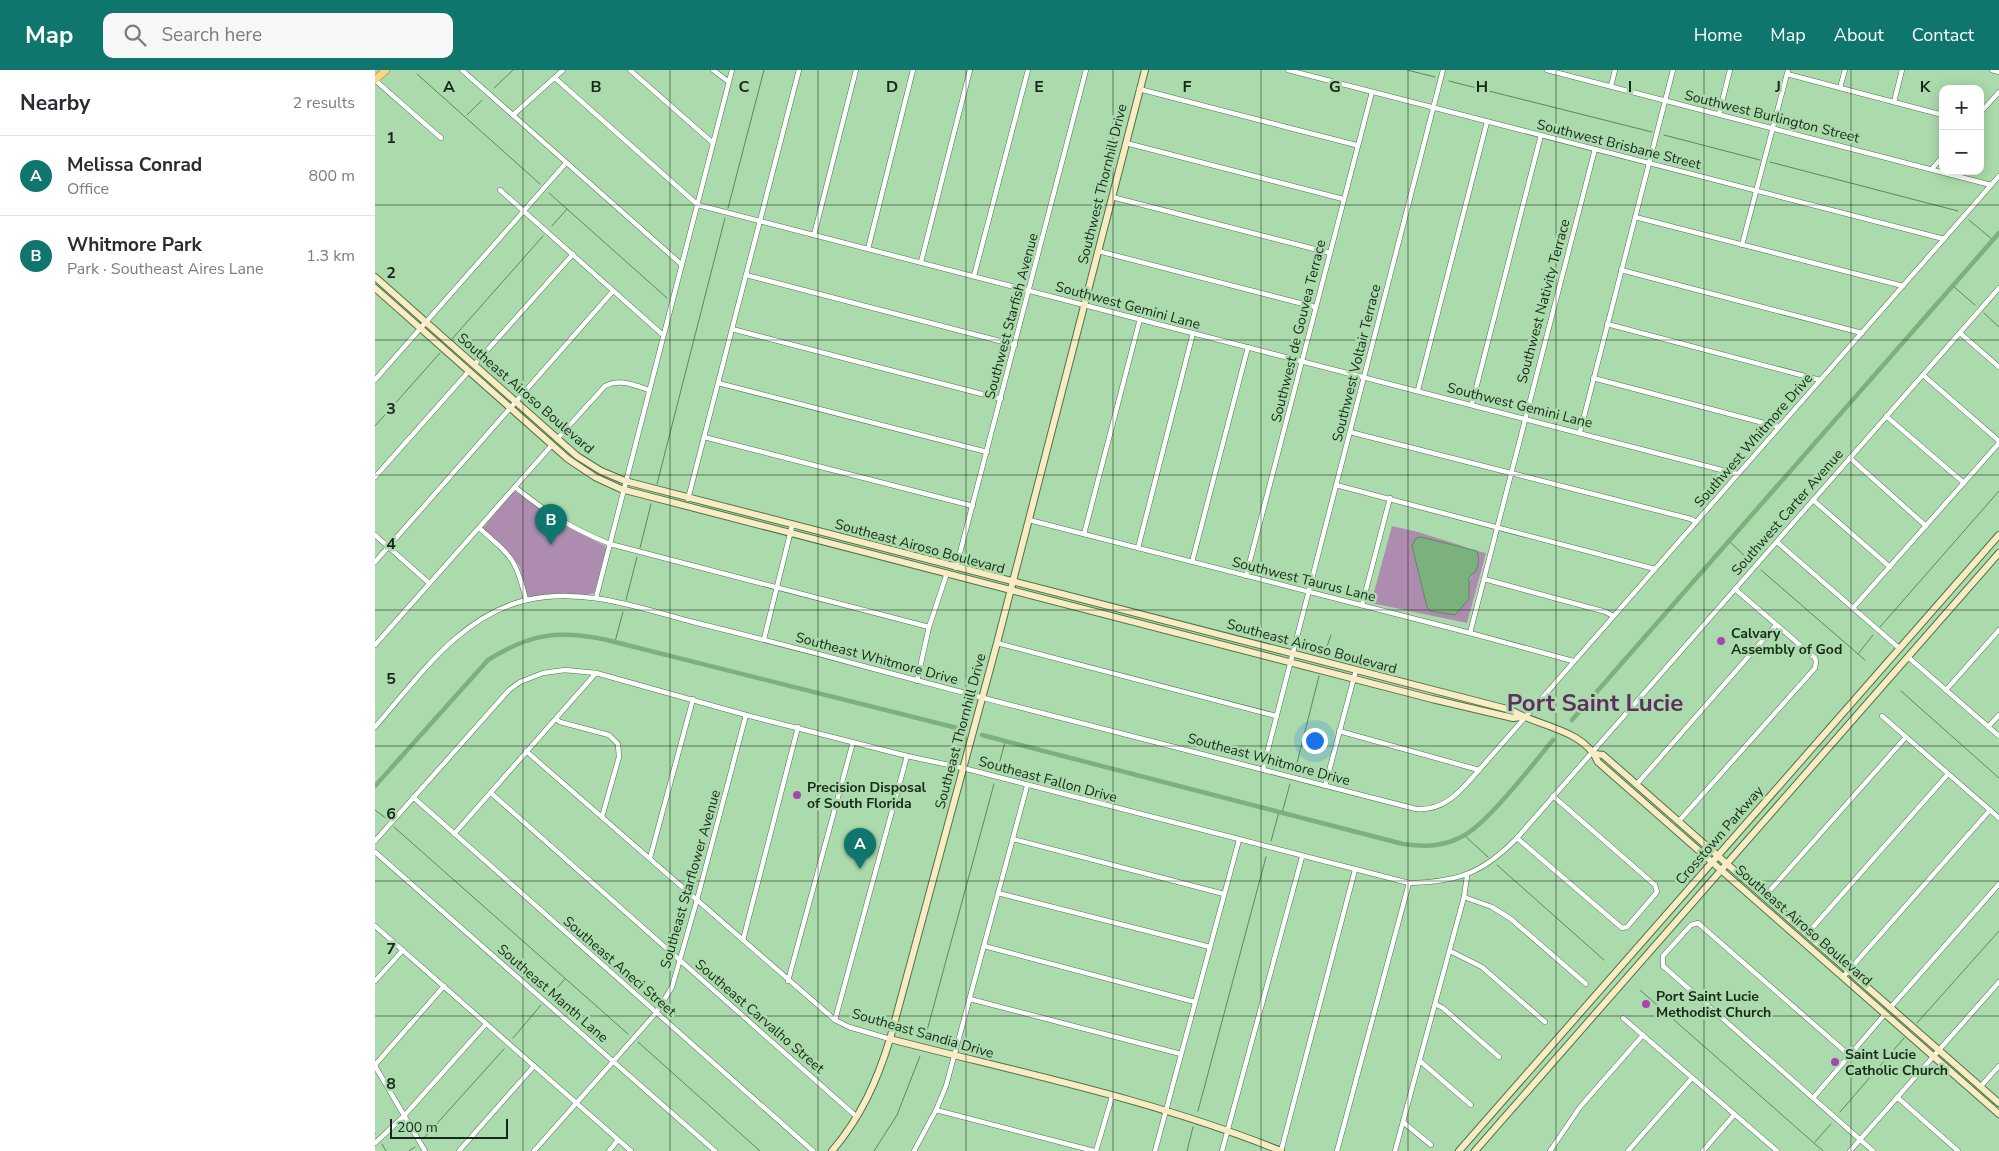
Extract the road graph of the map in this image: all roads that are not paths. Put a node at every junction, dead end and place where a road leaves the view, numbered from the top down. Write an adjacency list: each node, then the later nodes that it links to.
1 (379, 70): 27 (main road)
2 (386, 70): 29 (main road)
3 (563, 70): 28 (street)
4 (630, 70): 47 (street)
5 (713, 70): 30 (street)
6 (732, 70): 30 (street)
7 (799, 70): 64 (street)
8 (856, 70): 65 (street)
9 (913, 70): 68 (street)
10 (971, 70): 72 (street)
11 (1028, 70): 76 (street)
12 (1086, 70): 80 (street, Southwest Starfish Avenue)
13 (1145, 70): 33 (main road, Southwest Thornhill Drive)
14 (1288, 70): 34 (street, Southwest Brisbane Street)
15 (1443, 70): 38 (street, Southwest Voltair Terrace)
16 (1547, 70): 24 (street, Southwest Burlington Street)
17 (1615, 70): 31 (street)
18 (1673, 70): 36 (street)
19 (1730, 70): 40 (street)
20 (1845, 70): 32 (street)
21 (1902, 70): 37 (street)
22 (1992, 70): 26 (street)
23 (464, 71): 42 (street)
24 (1557, 71): 31 (street, Southwest Burlington Street)
25 (1787, 72): 32 (street); 44 (street)
26 (1999, 72)
27 (375, 75)
28 (555, 78): 42 (street); 61 (street, Southwest Gemini Lane)
29 (375, 80): 46 (street)
30 (729, 82): 47 (street)
31 (1611, 86): 36 (street, Southwest Burlington Street)
32 (1840, 88): 37 (street)
33 (1139, 90): 48 (main road, Southwest Thornhill Drive); 49 (street)
34 (1371, 92): 38 (street, Southwest Brisbane Street); 49 (street, Southwest de Gouvea Terrace)
35 (1999, 92): 39 (street)
36 (1665, 100): 40 (street, Southwest Burlington Street); 53 (street)
37 (1894, 102): 41 (street)
38 (1433, 108): 43 (street, Southwest Brisbane Street); 101 (street, Southwest Voltair Terrace)
39 (1984, 109)
40 (1719, 114): 44 (street, Southwest Burlington Street)
41 (1939, 114)
42 (513, 115): 52 (street)
43 (1487, 122): 45 (street, Southwest Brisbane Street); 107 (street)
44 (1773, 128): 54 (street, Southwest Burlington Street); 58 (street)
45 (1541, 135): 50 (street, Southwest Brisbane Street); 110 (street)
46 (441, 138)
47 (713, 143): 61 (street)
48 (1126, 143): 59 (main road, Southwest Thornhill Drive); 60 (street)
49 (1357, 145): 60 (street, Southwest de Gouvea Terrace)
50 (1595, 149): 53 (street, Southwest Brisbane Street); 113 (street, Southwest Nativity Terrace)
51 (1939, 161): 54 (street)
52 (566, 163): 62 (street); 73 (street)
53 (1649, 163): 58 (street, Southwest Brisbane Street); 63 (street)
54 (1932, 169): 56 (street, Southwest Burlington Street)
55 (1999, 176): 56 (street, Southwest Whitmore Drive)
56 (1991, 186): 66 (street, Southwest Whitmore Drive)
57 (500, 190): 62 (street)
58 (1757, 191): 66 (street, Southwest Brisbane Street); 67 (street)
59 (1112, 197): 69 (main road, Southwest Thornhill Drive); 70 (street)
60 (1343, 199): 70 (street, Southwest de Gouvea Terrace)
61 (698, 205): 64 (street, Southwest Gemini Lane); 73 (street)
62 (524, 211): 71 (street); 86 (street)
63 (1635, 217): 67 (street); 74 (street)
64 (759, 222): 65 (street, Southwest Gemini Lane); 75 (street)
65 (814, 235): 68 (street, Southwest Gemini Lane)
66 (1944, 239): 78 (street, Southwest Whitmore Drive)
67 (1742, 245): 78 (street)
68 (868, 249): 72 (street, Southwest Gemini Lane)
69 (1098, 251): 83 (main road, Southwest Thornhill Drive); 84 (street)
70 (1330, 253): 84 (street, Southwest de Gouvea Terrace)
71 (573, 254): 81 (street); 97 (street)
72 (921, 262): 76 (street, Southwest Gemini Lane)
73 (682, 265): 93 (street)
74 (1621, 270): 87 (street); 91 (street)
75 (746, 275): 89 (street); 94 (street)
76 (974, 276): 80 (street, Southwest Gemini Lane)
77 (375, 277): 86 (main road, Southeast Airoso Boulevard)
78 (1903, 286): 91 (street, Southwest Whitmore Drive)
79 (1999, 288): 92 (street, Southwest Carter Avenue)
80 (1029, 290): 83 (street, Southwest Gemini Lane); 94 (street, Southwest Starfish Avenue)
81 (613, 291): 93 (street); 109 (street)
82 (376, 292): 88 (main road, Southeast Airoso Boulevard)
83 (1084, 305): 85 (street, Southwest Gemini Lane); 136 (main road, Southeast Thornhill Drive)
84 (1315, 307): 96 (street, Southwest de Gouvea Terrace)
85 (1140, 319): 90 (street, Southwest Gemini Lane); 143 (street)
86 (426, 322): 88 (street); 97 (main road, Southeast Airoso Boulevard)
87 (1607, 324): 102 (street); 104 (street)
88 (420, 329): 99 (main road, Southeast Airoso Boulevard); 103 (street)
89 (732, 329): 105 (street); 108 (street)
90 (1193, 333): 95 (street, Southwest Gemini Lane); 149 (street)
91 (1862, 333): 104 (street, Southwest Whitmore Drive)
92 (1960, 333): 98 (street); 100 (street, Southwest Carter Avenue)
93 (663, 335): 106 (street)
94 (1015, 345): 108 (street, Southwest Starfish Avenue)
95 (1248, 347): 96 (street, Southwest Gemini Lane); 152 (street)
96 (1302, 361): 101 (street, Southwest Gemini Lane); 157 (street, Southwest de Gouvea Terrace)
97 (474, 365): 109 (main road, Southeast Airoso Boulevard)
98 (1999, 367)
99 (469, 371): 111 (main road, Southeast Airoso Boulevard); 125 (street)
100 (1923, 375): 112 (street, Southwest Carter Avenue); 119 (street)
101 (1363, 377): 107 (street, Southwest Gemini Lane); 115 (street, Southwest Voltair Terrace)
102 (1593, 378): 114 (street); 116 (street)
103 (375, 380)
104 (1820, 380): 114 (street, Southwest Whitmore Drive)
105 (718, 383): 117 (street); 121 (street)
106 (649, 390): 118 (street); 128 (street)
107 (1418, 390): 110 (street, Southwest Gemini Lane)
108 (1001, 399): 121 (street, Southwest Starfish Avenue)
109 (515, 402): 111 (street); 118 (main road, Southeast Airoso Boulevard)
110 (1472, 404): 113 (street, Southwest Gemini Lane)
111 (510, 408): 120 (main road, Southeast Airoso Boulevard); 148 (street)
112 (1886, 416): 122 (street, Southwest Carter Avenue); 126 (street)
113 (1524, 418): 116 (street, Southwest Gemini Lane); 123 (street, Southwest Nativity Terrace)
114 (1779, 427): 124 (street, Southwest Whitmore Drive)
115 (1350, 432): 123 (street); 127 (street, Southwest Voltair Terrace)
116 (1580, 432): 124 (street, Southwest Gemini Lane)
117 (704, 437): 130 (street); 134 (street)
118 (557, 439): 128 (main road, Southeast Airoso Boulevard)
119 (1999, 442): 126 (street)
120 (551, 445): 128 (main road, Southeast Airoso Boulevard); 129 (street)
121 (987, 452): 134 (street, Southwest Starfish Avenue)
122 (1850, 458): 132 (street, Southwest Carter Avenue); 140 (street)
123 (1511, 472): 137 (street); 139 (street, Southwest Nativity Terrace)
124 (1737, 474): 137 (street, Southwest Whitmore Drive)
125 (375, 477)
126 (1964, 483): 140 (street)
127 (1336, 485): 131 (street); 164 (street, Southwest Voltair Terrace)
128 (624, 486): 130 (main road, Southeast Airoso Boulevard); 135 (main road, Southeast Airoso Boulevard); 147 (street)
129 (515, 487): 141 (street); 147 (street)
130 (688, 498): 133 (main road, Southeast Airoso Boulevard)
131 (1390, 498): 139 (street); 167 (street)
132 (1813, 500): 146 (street, Southwest Carter Avenue); 153 (street)
133 (715, 505): 135 (main road); 138 (main road, Southeast Airoso Boulevard)
134 (973, 506): 154 (street, Southwest Starfish Avenue)
135 (713, 514): 142 (main road, Southeast Airoso Boulevard)
136 (1029, 520): 143 (street, Southwest Taurus Lane); 159 (main road, Southeast Thornhill Drive)
137 (1696, 522): 155 (street, Southwest Whitmore Drive)
138 (793, 526): 142 (street); 154 (main road, Southeast Airoso Boulevard)
139 (1498, 526): 155 (street); 158 (street, Southwest Nativity Terrace)
140 (1926, 526): 153 (street)
141 (479, 528): 160 (street); 166 (street)
142 (790, 534): 156 (main road, Southeast Airoso Boulevard); 161 (street)
143 (1084, 534): 149 (street, Southwest Taurus Lane)
144 (375, 535): 148 (street)
145 (1999, 535): 177 (main road, Crosstown Parkway)
146 (1777, 542): 162 (street, Southwest Carter Avenue); 168 (street)
147 (610, 544): 161 (street); 165 (street)
148 (388, 546): 151 (street); 160 (street)
149 (1138, 548): 152 (street, Southwest Taurus Lane)
150 (1999, 553): 179 (main road, Crosstown Parkway)
151 (375, 562)
152 (1192, 562): 157 (street, Southwest Taurus Lane)
153 (1890, 567): 168 (street)
154 (956, 568): 159 (main road, Southeast Airoso Boulevard)
155 (1655, 568): 169 (street, Southwest Whitmore Drive)
156 (947, 573): 163 (main road, Southeast Airoso Boulevard); 171 (street)
157 (1246, 576): 164 (street, Southwest Taurus Lane)
158 (1484, 579): 169 (street); 173 (street, Southwest Nativity Terrace)
159 (1012, 582): 163 (main road, Southeast Thornhill Drive); 178 (main road, Southeast Airoso Boulevard)
160 (429, 583): 176 (street)
161 (777, 588): 171 (street); 174 (street)
162 (1735, 589): 170 (street); 203 (street, Southwest Carter Avenue)
163 (1010, 590): 175 (main road, Southeast Thornhill Drive); 181 (main road, Southeast Airoso Boulevard)
164 (1308, 592): 167 (street, Southwest Taurus Lane); 178 (street, Southwest Voltair Terrace)
165 (596, 598): 166 (street, Southeast Whitmore Drive); 174 (street, Southeast Whitmore Drive)
166 (526, 600): 195 (street, Southeast Whitmore Drive)
167 (1362, 605): 173 (street, Southwest Taurus Lane)
168 (1853, 608): 177 (street)
169 (1613, 616): 180 (street, Southwest Whitmore Drive)
170 (1776, 625): 209 (street); 218 (street)
171 (929, 627): 185 (street)
172 (1999, 630): 186 (street)
173 (1469, 632): 180 (street, Southwest Taurus Lane)
174 (764, 640): 185 (street, Southeast Whitmore Drive)
175 (997, 643): 187 (main road, Southeast Thornhill Drive); 191 (street)
176 (375, 645)
177 (1899, 648): 225 (main road, Crosstown Parkway)
178 (1293, 653): 181 (street, Southwest Voltair Terrace); 182 (main road, Southeast Airoso Boulevard)
179 (1908, 657): 186 (street); 229 (main road, Crosstown Parkway)
180 (1573, 661): 193 (street, Southwest Whitmore Drive)
181 (1291, 662): 184 (main road, Southeast Airoso Boulevard); 191 (street, Southwest Voltair Terrace)
182 (1356, 670): 184 (street); 193 (main road, Southeast Airoso Boulevard)
183 (596, 673): 188 (street, Southeast Fallon Drive); 194 (street); 214 (street, Southeast Fallon Drive)
184 (1354, 679): 193 (main road, Southeast Airoso Boulevard); 198 (street)
185 (917, 680): 187 (street, Southeast Whitmore Drive)
186 (1946, 690): 197 (street)
187 (982, 697): 205 (main road, Southeast Thornhill Drive); 206 (street, Southeast Whitmore Drive)
188 (693, 699): 189 (street, Southeast Fallon Drive); 227 (street)
189 (747, 715): 196 (street, Southeast Fallon Drive); 239 (street, Southeast Starflower Avenue)
190 (1999, 715): 197 (street)
191 (1276, 716): 206 (street, Southwest Voltair Terrace)
192 (1882, 716): 200 (street)
193 (1523, 717): 203 (main road, Southeast Airoso Boulevard); 207 (street, Southeast Whitmore Drive)
194 (556, 719): 202 (street); 216 (street)
195 (375, 727)
196 (799, 727): 201 (street, Southeast Fallon Drive); 242 (street)
197 (1989, 727): 199 (street)
198 (1339, 732): 207 (street); 211 (street)
199 (1999, 736)
200 (1906, 737): 208 (street); 237 (street)
201 (853, 742): 204 (street, Southeast Fallon Drive); 251 (street)
202 (526, 751): 212 (street); 216 (street, Southeast Sandia Drive)
203 (1593, 753): 209 (main road, Southeast Airoso Boulevard); 213 (street, Southwest Carter Avenue); 228 (main road, Southeast Airoso Boulevard)
204 (907, 756): 205 (street, Southeast Fallon Drive); 262 (street)
205 (963, 768): 210 (street, Southeast Fallon Drive); 266 (main road, Southeast Thornhill Drive)
206 (1263, 769): 211 (street, Southeast Whitmore Drive)
207 (1479, 770): 211 (street, Southeast Whitmore Drive)
208 (1948, 774): 215 (street); 241 (street)
209 (1637, 784): 218 (main road, Southeast Airoso Boulevard)
210 (1027, 786): 221 (street); 222 (street, Southeast Fallon Drive)
211 (1325, 786)
212 (491, 793): 219 (street); 247 (street, Southeast Carvalho Street)
213 (1553, 796): 220 (street, Southwest Carter Avenue); 220 (street)
214 (413, 797): 219 (street, Southeast Aneci Street); 223 (street, Southeast Fallon Drive)
215 (1990, 810): 217 (street); 248 (street)
216 (602, 817): 227 (street, Southeast Sandia Drive)
217 (1999, 818)
218 (1679, 821): 225 (main road, Southeast Airoso Boulevard)
219 (453, 834): 259 (street, Southeast Aneci Street)
220 (1517, 838): 232 (street, Southeast Fallon Drive)
221 (1013, 839): 235 (street); 236 (street)
222 (1239, 840): 226 (street, Southeast Fallon Drive); 236 (street)
223 (375, 841)
224 (375, 852): 273 (street, Southeast Manth Lane)
225 (1718, 855): 228 (main road, Crosstown Parkway); 229 (main road, Southeast Airoso Boulevard)
226 (1302, 857): 230 (street, Southeast Fallon Drive); 293 (street)
227 (649, 858): 239 (street, Southeast Sandia Drive)
228 (1712, 862): 231 (main road, Southeast Airoso Boulevard); 313 (main road, Crosstown Parkway)
229 (1727, 863): 231 (main road, Crosstown Parkway); 237 (main road, Southeast Airoso Boulevard)
230 (1355, 870): 233 (street, Southeast Fallon Drive); 310 (street)
231 (1721, 870): 249 (main road, Southeast Airoso Boulevard); 314 (main road, Crosstown Parkway)
232 (1467, 876): 233 (street, Southeast Fallon Drive); 238 (street)
233 (1409, 883): 311 (street)
234 (1999, 884): 258 (street)
235 (998, 893): 243 (street); 244 (street)
236 (1224, 894): 244 (street)
237 (1765, 896): 241 (main road, Southeast Airoso Boulevard)
238 (1464, 897): 246 (street); 253 (street)
239 (697, 900): 242 (street, Southeast Sandia Drive); 247 (street, Southeast Starflower Avenue)
240 (375, 926): 245 (street)
241 (1807, 934): 248 (main road, Southeast Airoso Boulevard)
242 (743, 940): 251 (street, Southeast Sandia Drive)
243 (984, 946): 255 (street); 256 (street)
244 (1210, 947): 256 (street)
245 (403, 950): 250 (street); 254 (street)
246 (1449, 951): 257 (street); 263 (street)
247 (679, 959): 259 (street, Southeast Starflower Avenue); 291 (street, Southeast Carvalho Street)
248 (1849, 971): 249 (street); 258 (main road, Southeast Airoso Boulevard)
249 (1843, 977): 260 (main road, Southeast Airoso Boulevard)
250 (375, 981)
251 (788, 981): 262 (street, Southeast Sandia Drive)
252 (1999, 982): 267 (street)
253 (1586, 984)
254 (444, 986): 264 (street); 275 (street)
255 (970, 999): 268 (street); 270 (street)
256 (1195, 1002): 268 (street)
257 (1435, 1004): 272 (street); 274 (street)
258 (1891, 1007): 267 (main road, Southeast Airoso Boulevard)
259 (656, 1013): 273 (street, Southeast Starflower Avenue); 304 (street, Southeast Aneci Street)
260 (1885, 1014): 269 (street); 271 (main road, Southeast Airoso Boulevard)
261 (1623, 1018): 265 (street)
262 (835, 1020): 266 (street, Southeast Sandia Drive)
263 (1545, 1022)
264 (486, 1024): 276 (street); 290 (street)
265 (1643, 1035): 278 (street); 315 (street)
266 (890, 1039): 270 (main road, Southeast Sandia Drive); 291 (main road, Southeast Thornhill Drive)
267 (1939, 1050): 271 (street); 279 (main road, Southeast Airoso Boulevard)
268 (1181, 1054): 286 (street)
269 (1849, 1055): 282 (street); 282 (street)
270 (954, 1056): 280 (main road, Southeast Sandia Drive); 287 (street)
271 (1934, 1056): 281 (street); 288 (main road, Southeast Airoso Boulevard)
272 (1499, 1057)
273 (613, 1061): 283 (street, Southeast Starflower Avenue); 303 (street, Southeast Manth Lane)
274 (1420, 1061): 285 (street); 292 (street)
275 (375, 1066): 290 (street)
276 (534, 1066): 283 (street); 299 (street)
277 (1999, 1066): 279 (street)
278 (1692, 1078): 289 (street); 316 (street)
279 (1981, 1086): 284 (main road, Southeast Airoso Boulevard)
280 (1113, 1097): 286 (main road, Southeast Sandia Drive); 307 (street)
281 (1897, 1097): 294 (street); 321 (street)
282 (1813, 1098): 294 (street)
283 (576, 1102): 295 (street); 300 (street, Southeast Starflower Avenue)
284 (1999, 1103)
285 (1471, 1105)
286 (1166, 1109): 293 (main road, Southeast Sandia Drive); 308 (street)
287 (936, 1110): 306 (street); 307 (street)
288 (1999, 1114)
289 (1734, 1115): 317 (street); 318 (street)
290 (404, 1116): 296 (street); 298 (street)
291 (857, 1116): 305 (main road, Southeast Thornhill Drive)
292 (1403, 1122): 297 (street); 312 (street)
293 (1228, 1130): 309 (street); 310 (main road, Southeast Sandia Drive)
294 (1861, 1139): 319 (street); 320 (street)
295 (618, 1140): 301 (street); 302 (street)
296 (375, 1143)
297 (1431, 1145)
298 (425, 1151)
299 (459, 1151)
300 (534, 1151)
301 (609, 1151)
302 (631, 1151)
303 (715, 1151)
304 (813, 1151)
305 (832, 1151)
306 (914, 1151)
307 (1095, 1151)
308 (1155, 1151)
309 (1222, 1151)
310 (1281, 1151)
311 (1337, 1151)
312 (1395, 1151)
313 (1459, 1151)
314 (1475, 1151)
315 (1549, 1151)
316 (1628, 1151)
317 (1703, 1151)
318 (1776, 1151)
319 (1850, 1151)
320 (1873, 1151)
321 (1958, 1151)

